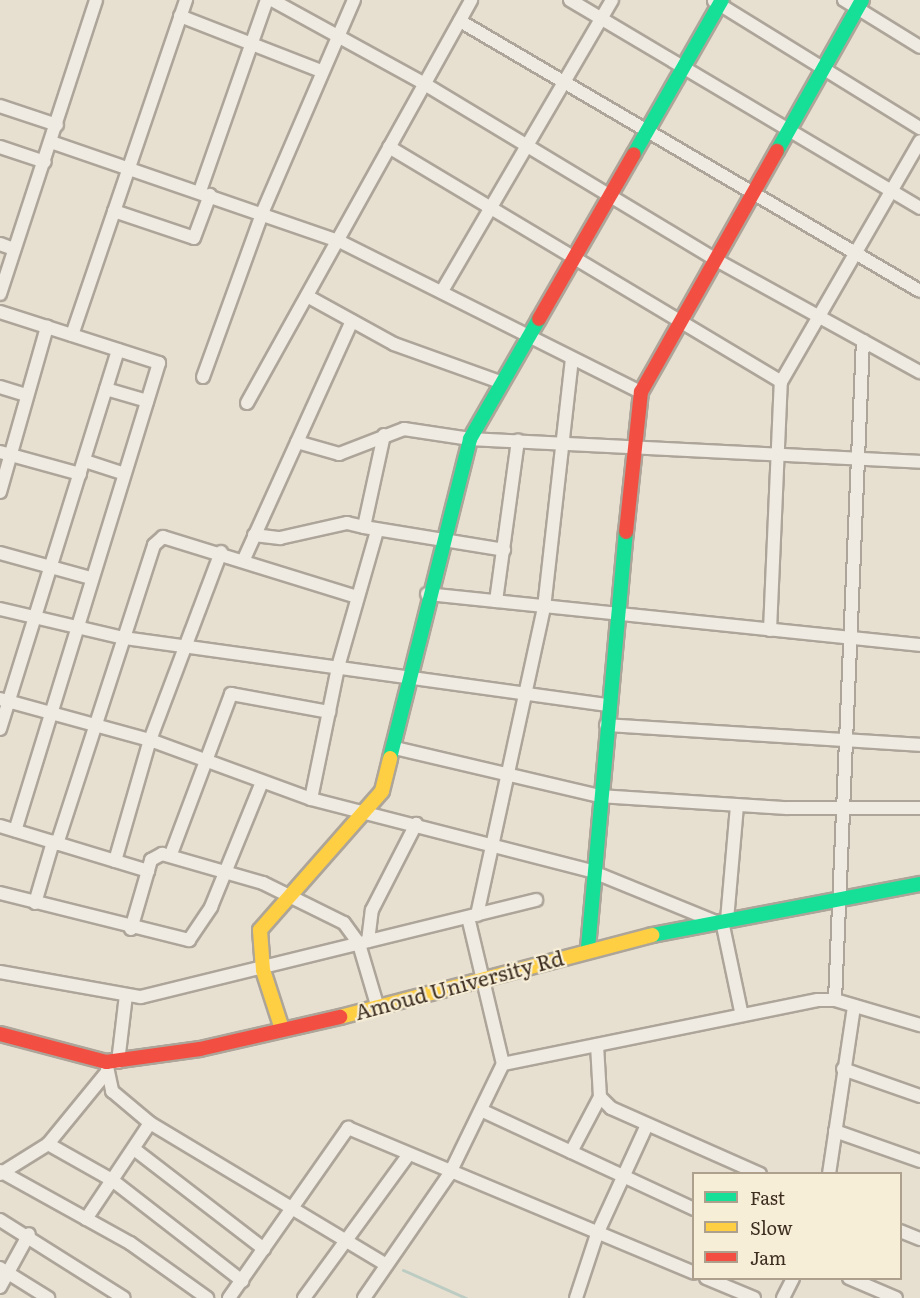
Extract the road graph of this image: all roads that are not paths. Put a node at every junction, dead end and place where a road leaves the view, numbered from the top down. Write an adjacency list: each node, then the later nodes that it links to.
1 (96, 0): 24 (street)
2 (186, 0): 12 (street)
3 (267, 0): 16 (street)
4 (272, 0): 15 (street)
5 (354, 0): 15 (street)
6 (471, 0): 14 (street)
7 (570, 0): 13 (street)
8 (612, 0): 13 (street)
9 (844, 0): 11 (street)
10 (719, 1): 18 (street); 19 (street)
11 (860, 4): 17 (street); 18 (street)
12 (180, 16): 16 (street); 34 (street)
13 (601, 18): 19 (street); 22 (street)
14 (460, 21): 21 (street); 22 (street)
15 (337, 37): 20 (street); 21 (street)
16 (251, 43): 20 (street); 36 (street)
17 (920, 47)
18 (825, 66): 25 (street); 26 (street)
19 (684, 67): 26 (street); 27 (street)
20 (321, 71): 42 (street)
21 (423, 83): 30 (street); 32 (street)
22 (563, 83): 27 (street); 30 (street)
23 (0, 106): 24 (street)
24 (57, 125): 29 (street)
25 (920, 128)
26 (789, 131): 35 (street); 37 (street)
27 (648, 132): 37 (street); 38 (street)
28 (920, 141): 35 (street)
29 (51, 142): 33 (street); 34 (street)
30 (528, 145): 38 (street); 39 (street)
31 (0, 147): 33 (street)
32 (389, 147): 39 (street); 43 (street)
33 (45, 162): 45 (street)
34 (129, 167): 36 (street); 41 (street)
35 (889, 190): 40 (street); 46 (street)
36 (205, 193): 41 (street); 42 (street)
37 (754, 193): 46 (street); 48 (street)
38 (610, 196): 47 (street); 48 (street)
39 (492, 206): 47 (street); 49 (street)
40 (920, 208)
41 (114, 211): 58 (street)
42 (263, 211): 43 (street); 64 (street)
43 (339, 241): 49 (street); 52 (street)
44 (0, 244): 45 (street)
45 (14, 249): 51 (street)
46 (853, 253): 50 (street); 54 (street)
47 (577, 257): 56 (street); 59 (street)
48 (716, 260): 54 (street); 56 (street)
49 (442, 291): 59 (street)
50 (920, 291)
51 (0, 294)
52 (308, 296): 55 (street); 72 (street)
53 (0, 312): 57 (street)
54 (818, 316): 60 (street); 66 (street)
55 (352, 321): 65 (street); 76 (street)
56 (680, 321): 66 (street); 69 (street)
57 (47, 327): 58 (street); 70 (street)
58 (72, 334): 61 (street)
59 (528, 336): 62 (street); 65 (street)
60 (863, 341): 63 (street); 81 (street)
61 (118, 350): 68 (street); 71 (street)
62 (572, 360): 69 (street); 77 (street)
63 (920, 372)
64 (203, 377)
65 (500, 382): 74 (street)
66 (781, 382): 80 (street)
67 (0, 387): 70 (street)
68 (106, 389): 71 (street); 82 (street)
69 (641, 392): 78 (street)
70 (27, 395): 79 (street)
71 (147, 401): 84 (street)
72 (247, 403)
73 (384, 435): 74 (street); 76 (street); 87 (street)
74 (470, 439): 75 (street); 90 (street)
75 (518, 441): 77 (street); 91 (street)
76 (297, 442): 89 (street)
77 (562, 443): 78 (street); 100 (street)
78 (637, 446): 80 (street); 102 (street)
79 (5, 453): 85 (street); 86 (street)
80 (780, 455): 81 (street); 105 (street)
81 (860, 460): 83 (street); 106 (street)
82 (85, 461): 84 (street); 85 (street)
83 (920, 462)
84 (123, 473): 96 (street)
85 (80, 474): 95 (street)
86 (0, 492)
87 (364, 527): 88 (street); 89 (street)
88 (377, 531): 90 (street); 98 (street)
89 (254, 535): 94 (street)
90 (440, 542): 91 (street); 97 (street)
91 (504, 550): 99 (street)
92 (220, 552): 94 (street); 107 (street); 109 (street)
93 (0, 553): 95 (street)
94 (244, 559): 98 (street)
95 (48, 566): 96 (street); 103 (street)
96 (91, 578): 104 (street)
97 (427, 594): 99 (street); 111 (street)
98 (357, 597): 110 (street)
99 (496, 601): 100 (street)
100 (544, 608): 102 (street); 112 (street)
101 (0, 609): 103 (street)
102 (618, 617): 105 (street); 114 (street)
103 (33, 618): 104 (street); 113 (street)
104 (74, 628): 107 (street); 115 (street)
105 (770, 630): 106 (street)
106 (850, 637): 108 (street); 121 (street)
107 (124, 638): 109 (street); 117 (street)
108 (920, 645)
109 (183, 650): 110 (street); 120 (street)
110 (338, 667): 111 (street); 116 (street)
111 (409, 674): 112 (street); 123 (street)
112 (530, 695): 114 (street); 125 (street)
113 (4, 700): 115 (street); 119 (street)
114 (607, 705): 118 (street)
115 (48, 712): 117 (street); 135 (street)
116 (329, 712): 124 (street); 128 (street)
117 (98, 724): 120 (street); 136 (street)
118 (606, 725): 121 (street); 127 (street)
119 (0, 729)
120 (150, 740): 124 (street); 139 (street)
121 (848, 740): 122 (street); 131 (street)
122 (920, 745)
123 (395, 748): 125 (street); 132 (street)
124 (209, 759): 126 (street); 138 (street)
125 (511, 777): 127 (street); 137 (street)
126 (262, 782): 128 (street); 141 (street)
127 (599, 796): 129 (street); 142 (street)
128 (311, 799): 132 (street)
129 (737, 806): 131 (street); 150 (street)
130 (920, 808): 131 (street)
131 (845, 810): 146 (street)
132 (364, 812): 133 (street); 145 (street)
133 (416, 824): 137 (street); 152 (street)
134 (0, 826): 135 (street)
135 (15, 830): 136 (street)
136 (55, 843): 139 (street); 148 (street)
137 (492, 844): 142 (street); 149 (street)
138 (171, 854): 140 (street); 141 (street)
139 (115, 861): 140 (street)
140 (148, 871): 151 (street)
141 (223, 871): 145 (street); 151 (street)
142 (591, 871): 150 (street); 153 (street)
143 (920, 884): 146 (street, Amoud University Rd)
144 (0, 893): 148 (street)
145 (292, 895): 152 (street); 154 (street)
146 (839, 898): 150 (street, Amoud University Rd); 158 (street)
147 (536, 900): 149 (street)
148 (35, 903): 151 (street)
149 (473, 916): 152 (street); 156 (street)
150 (722, 921): 153 (street, Amoud University Rd); 161 (street)
151 (131, 928)
152 (363, 942): 154 (street); 160 (street)
153 (588, 948): 156 (street, Amoud University Rd)
154 (263, 970): 157 (street); 163 (street)
155 (0, 972): 157 (street)
156 (482, 980): 160 (street, Amoud University Rd); 166 (street)
157 (126, 995): 167 (street)
158 (835, 1000): 159 (street); 161 (street)
159 (854, 1005): 162 (street); 168 (street)
160 (378, 1008): 163 (street, Amoud University Rd)
161 (741, 1011): 165 (street)
162 (920, 1025)
163 (282, 1029): 167 (street, Amoud University Rd)
164 (0, 1034): 167 (street, Amoud University Rd)
165 (597, 1045): 166 (street); 170 (street)
166 (503, 1064): 171 (street)
167 (110, 1065): 172 (street); 175 (street)
168 (843, 1069): 169 (street); 174 (street)
169 (920, 1095)
170 (600, 1097): 173 (street); 177 (street)
171 (483, 1111): 177 (street); 183 (street)
172 (150, 1123): 176 (street); 187 (street)
173 (647, 1125): 180 (street); 184 (street)
174 (835, 1131): 179 (street); 181 (street)
175 (48, 1144): 182 (street); 185 (street)
176 (134, 1149): 185 (street); 195 (street)
177 (571, 1152): 184 (street)
178 (409, 1154): 183 (street); 187 (street); 194 (street)
179 (920, 1161)
180 (758, 1172)
181 (829, 1172)
182 (1, 1173): 188 (street)
183 (449, 1175): 192 (street); 196 (street)
184 (623, 1176): 186 (street); 192 (street)
185 (112, 1180): 188 (street); 202 (street)
186 (692, 1209)
187 (293, 1212): 194 (street); 195 (street)
188 (86, 1219): 206 (street)
189 (0, 1220): 191 (street)
190 (902, 1232): 193 (street)
191 (29, 1234): 197 (street); 205 (street)
192 (597, 1234): 198 (street); 210 (street)
193 (920, 1239)
194 (348, 1240): 196 (street); 208 (street)
195 (264, 1250): 202 (street)
196 (386, 1264): 209 (street)
197 (5, 1270): 203 (street); 204 (street)
198 (692, 1273)
199 (711, 1280): 211 (street)
200 (792, 1280): 212 (street)
201 (854, 1280): 213 (street)
202 (242, 1281): 207 (street)
203 (0, 1287)
204 (48, 1298)
205 (124, 1298)
206 (207, 1298)
207 (229, 1298)
208 (304, 1298)
209 (364, 1298)
210 (576, 1298)
211 (754, 1298)
212 (783, 1298)
213 (896, 1298)

